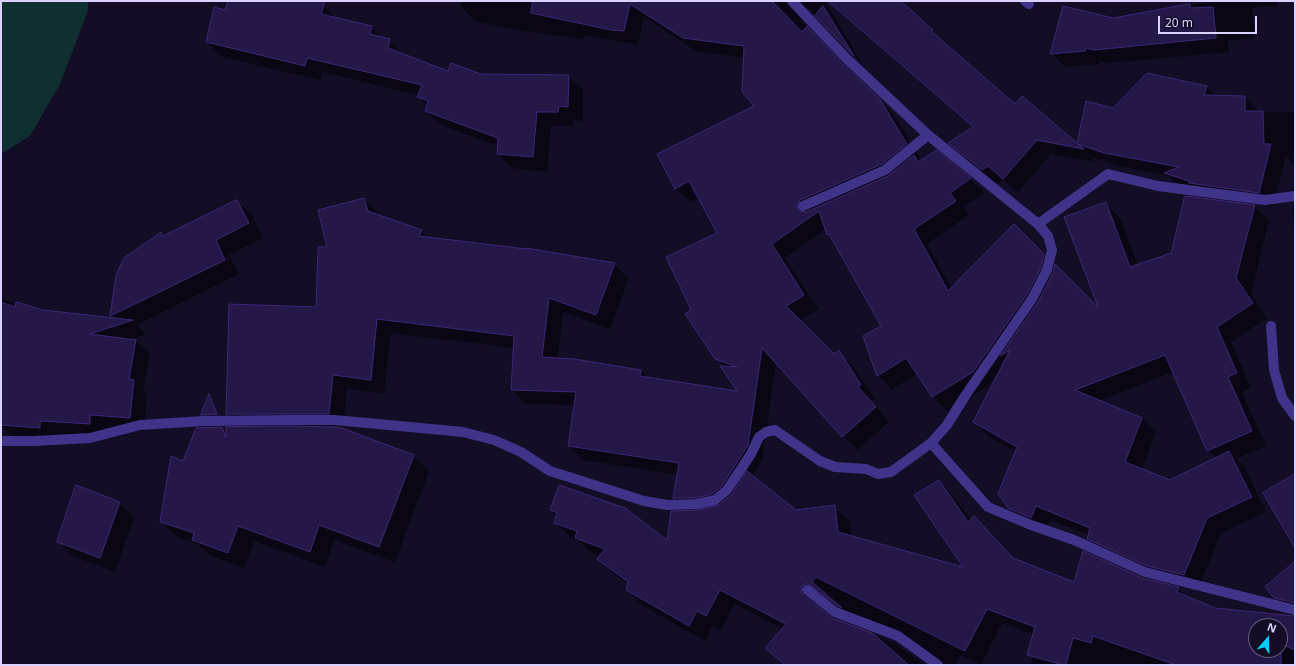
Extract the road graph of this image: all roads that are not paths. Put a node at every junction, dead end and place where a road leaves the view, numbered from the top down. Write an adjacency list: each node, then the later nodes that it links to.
1 (792, 1): 2 (street)
2 (928, 135): 4 (street); 5 (street)
3 (1295, 196): 5 (street)
4 (803, 206)
5 (1038, 224): 9 (street)
6 (1271, 326): 7 (street)
7 (1295, 416)
8 (1, 441): 9 (street)
9 (931, 443): 11 (street)
10 (806, 590): 12 (street)
11 (1295, 610)
12 (938, 665)

